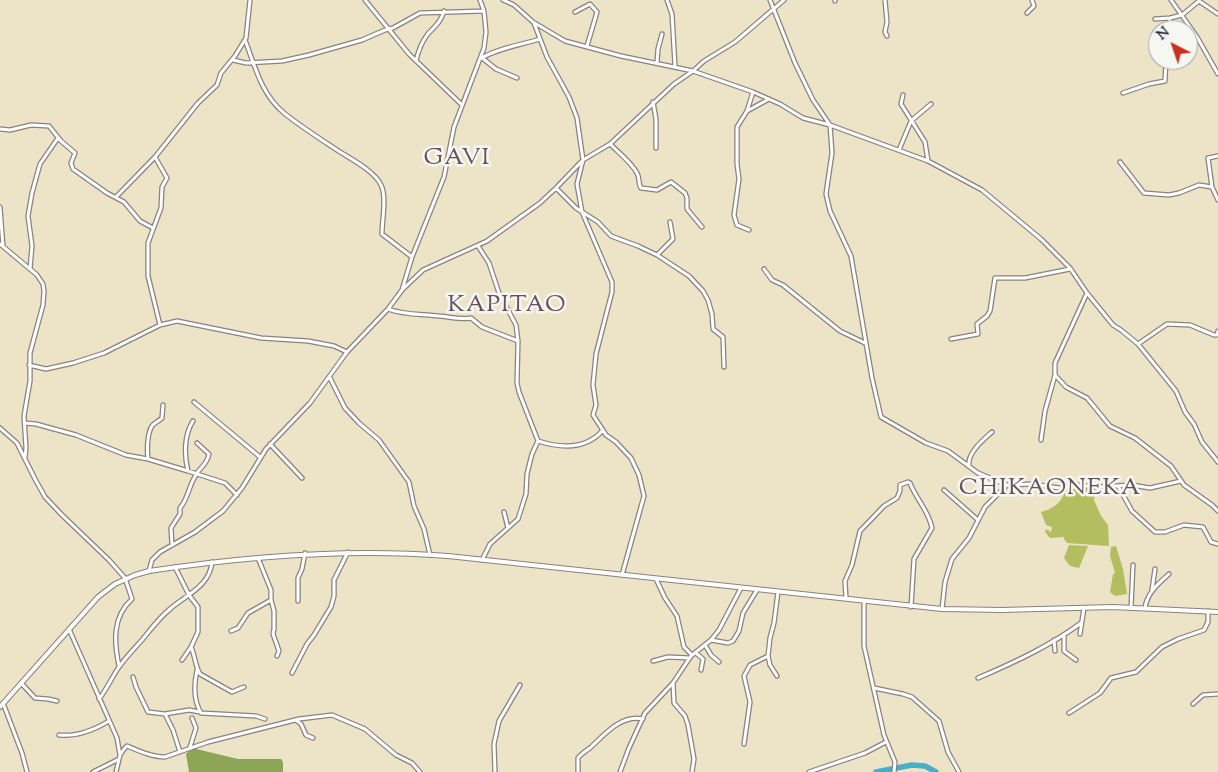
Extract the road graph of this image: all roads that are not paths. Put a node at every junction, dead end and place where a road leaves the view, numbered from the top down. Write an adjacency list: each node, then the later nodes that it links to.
1 (250, 0): 26 (street)
2 (365, 0): 22 (street)
3 (480, 0): 14 (street)
4 (505, 0): 21 (street)
5 (667, 0): 33 (street)
6 (770, 0): 12 (street)
7 (784, 0): 12 (street)
8 (885, 0): 24 (street)
9 (1032, 0): 16 (street)
10 (1171, 0): 18 (street)
11 (1198, 0): 17 (street); 18 (street)
12 (774, 9): 35 (street); 47 (street)
13 (444, 11): 14 (street); 22 (street); 31 (street)
14 (484, 11): 28 (street)
15 (574, 12): 27 (street)
16 (1027, 13)
17 (1218, 14)
18 (1182, 15): 19 (street); 36 (street)
19 (1170, 18): 20 (street)
20 (1155, 19)
21 (533, 22): 25 (street); 27 (street)
22 (389, 29): 30 (street); 31 (street)
23 (662, 34): 32 (street)
24 (887, 36)
25 (540, 39): 28 (street); 55 (street)
26 (245, 40): 29 (street); 30 (street)
27 (587, 46): 32 (street)
28 (481, 58): 37 (street); 44 (street)
29 (232, 60): 30 (street); 54 (street)
30 (254, 62): 71 (street)
31 (416, 62): 44 (street)
32 (657, 63): 33 (street)
33 (675, 66): 35 (street)
34 (1166, 70): 39 (street)
35 (693, 71): 38 (street); 42 (street)
36 (1218, 74)
37 (517, 78)
38 (753, 92): 41 (street); 45 (street)
39 (1123, 93)
40 (903, 95): 46 (street)
41 (769, 99): 45 (street); 47 (street)
42 (653, 102): 50 (street); 51 (street)
43 (931, 104): 46 (street)
44 (462, 105): 71 (street)
45 (746, 111): 67 (street)
46 (912, 121): 52 (street); 56 (street)
47 (830, 125): 52 (street); 82 (street)
48 (0, 129): 49 (street)
49 (58, 138): 60 (street); 73 (street)
50 (610, 144): 55 (street); 65 (street)
51 (656, 148)
52 (899, 150): 56 (street)
53 (1218, 156): 58 (street)
54 (155, 157): 60 (street); 66 (street)
55 (583, 160): 59 (street); 63 (street)
56 (928, 161): 72 (street)
57 (1120, 162): 58 (street)
58 (1212, 187): 61 (street)
59 (556, 188): 63 (street); 69 (street)
60 (116, 198): 66 (street)
61 (1218, 200)
62 (0, 207): 68 (street)
63 (582, 212): 70 (street); 94 (street)
64 (670, 222): 70 (street)
65 (702, 226)
66 (153, 228): 78 (street)
67 (749, 230)
68 (2, 245): 73 (street)
69 (478, 246): 75 (street); 81 (street)
70 (657, 255): 86 (street)
71 (412, 257): 75 (street)
72 (1070, 268): 76 (street); 80 (street)
73 (30, 269): 85 (street)
74 (764, 269): 82 (street)
75 (402, 290): 77 (street)
76 (1086, 293): 83 (street); 87 (street)
77 (388, 309): 81 (street); 84 (street)
78 (160, 324): 84 (street); 85 (street)
79 (1218, 331): 83 (street)
80 (951, 339)
81 (518, 341): 99 (street)
82 (866, 343): 106 (street)
83 (1138, 344): 105 (street)
84 (347, 352): 88 (street)
85 (29, 365): 92 (street)
86 (724, 367)
87 (1056, 375): 98 (street); 110 (street)
88 (330, 378): 101 (street); 123 (street)
89 (194, 402): 102 (street)
90 (164, 405): 104 (street)
91 (193, 421): 107 (street)
92 (25, 423): 103 (street); 104 (street)
93 (0, 428): 103 (street)
94 (603, 430): 96 (street); 97 (street)
95 (992, 432): 106 (street)
96 (606, 435): 97 (street); 132 (street)
97 (599, 436): 99 (street)
98 (1041, 440)
99 (538, 441): 118 (street)
100 (197, 444): 108 (street)
101 (270, 444): 102 (street); 109 (street)
102 (260, 457): 114 (street)
103 (25, 459): 133 (street)
104 (148, 459): 107 (street)
105 (1218, 462)
106 (969, 467): 111 (street)
107 (188, 470): 108 (street)
108 (196, 474): 114 (street); 120 (street)
109 (302, 478)
110 (1181, 482): 112 (street); 115 (street)
111 (1007, 485): 112 (street); 117 (street)
112 (1118, 486): 119 (street)
113 (944, 490): 117 (street)
114 (237, 495): 120 (street)
115 (1218, 511)
116 (504, 512): 118 (street)
117 (978, 520): 148 (street)
118 (508, 528): 125 (street)
119 (1218, 544)
120 (172, 545): 130 (street)
121 (348, 552): 122 (main road); 123 (main road); 171 (street)
122 (305, 553): 124 (main road); 142 (street)
123 (430, 555): 125 (main road)
124 (258, 558): 126 (main road); 141 (street)
125 (482, 560): 132 (main road)
126 (212, 562): 128 (main road); 139 (street)
127 (1133, 564): 146 (street)
128 (175, 567): 130 (main road); 139 (street)
129 (1155, 570): 137 (street)
130 (149, 571): 133 (main road)
131 (1169, 574): 137 (street)
132 (622, 576): 134 (main road)
133 (125, 578): 152 (main road); 168 (street)
134 (656, 579): 135 (main road); 161 (street)
135 (741, 588): 136 (main road); 156 (street)
136 (757, 590): 138 (main road); 156 (street)
137 (1152, 591): 147 (street)
138 (778, 592): 140 (main road); 163 (street)
139 (189, 595): 159 (street); 168 (street)
140 (846, 598): 143 (main road); 144 (street)
141 (271, 600): 153 (street); 162 (street)
142 (298, 600)
143 (864, 601): 144 (main road); 179 (street)
144 (911, 607): 148 (main road)
145 (1084, 608): 146 (main road); 148 (main road); 151 (street)
146 (1131, 608): 147 (main road)
147 (1145, 608): 149 (main road)
148 (942, 609)
149 (1208, 611): 150 (main road); 186 (street)
150 (1218, 612)
151 (1081, 623): 154 (street); 155 (street)
152 (69, 628): 175 (main road); 181 (street)
153 (230, 631)
154 (1080, 634)
155 (1064, 635): 157 (street); 165 (street)
156 (711, 640): 158 (street)
157 (1054, 640): 160 (street); 174 (street)
158 (705, 645): 161 (street); 167 (street)
159 (191, 647): 164 (street); 169 (street)
160 (1055, 651)
161 (693, 655): 166 (street); 170 (street); 176 (street)
162 (277, 656)
163 (768, 656): 172 (street); 196 (street)
164 (182, 660)
165 (1076, 660)
166 (653, 661)
167 (719, 662)
168 (120, 666): 181 (street)
169 (197, 670): 178 (street); 185 (street)
170 (702, 670)
171 (292, 673)
172 (776, 676)
173 (133, 677): 187 (street)
174 (978, 678)
175 (21, 683): 182 (street); 184 (main road)
176 (673, 683): 190 (street); 207 (street)
177 (520, 685): 204 (street)
178 (244, 687)
179 (874, 688): 195 (street); 210 (street)
180 (1218, 694): 183 (street)
181 (99, 699): 192 (street)
182 (57, 702)
183 (1193, 704)
184 (2, 705): 200 (street)
185 (200, 712): 187 (street); 189 (street)
186 (1069, 713)
187 (165, 714): 198 (street)
188 (192, 718): 197 (street)
189 (266, 719)
190 (643, 719): 205 (street); 206 (street)
191 (295, 720): 194 (street); 197 (street); 203 (street)
192 (109, 721): 193 (street); 199 (street)
193 (59, 735)
194 (313, 738)
195 (886, 742): 208 (street); 209 (street)
196 (744, 744)
197 (189, 748): 198 (street)
198 (180, 752): 199 (street)
199 (120, 757): 201 (street); 202 (street)
200 (27, 772)
201 (93, 772)
202 (116, 772)
203 (420, 772)
204 (495, 772)
205 (578, 772)
206 (620, 772)
207 (692, 772)
208 (810, 772)
209 (894, 772)
210 (959, 772)

